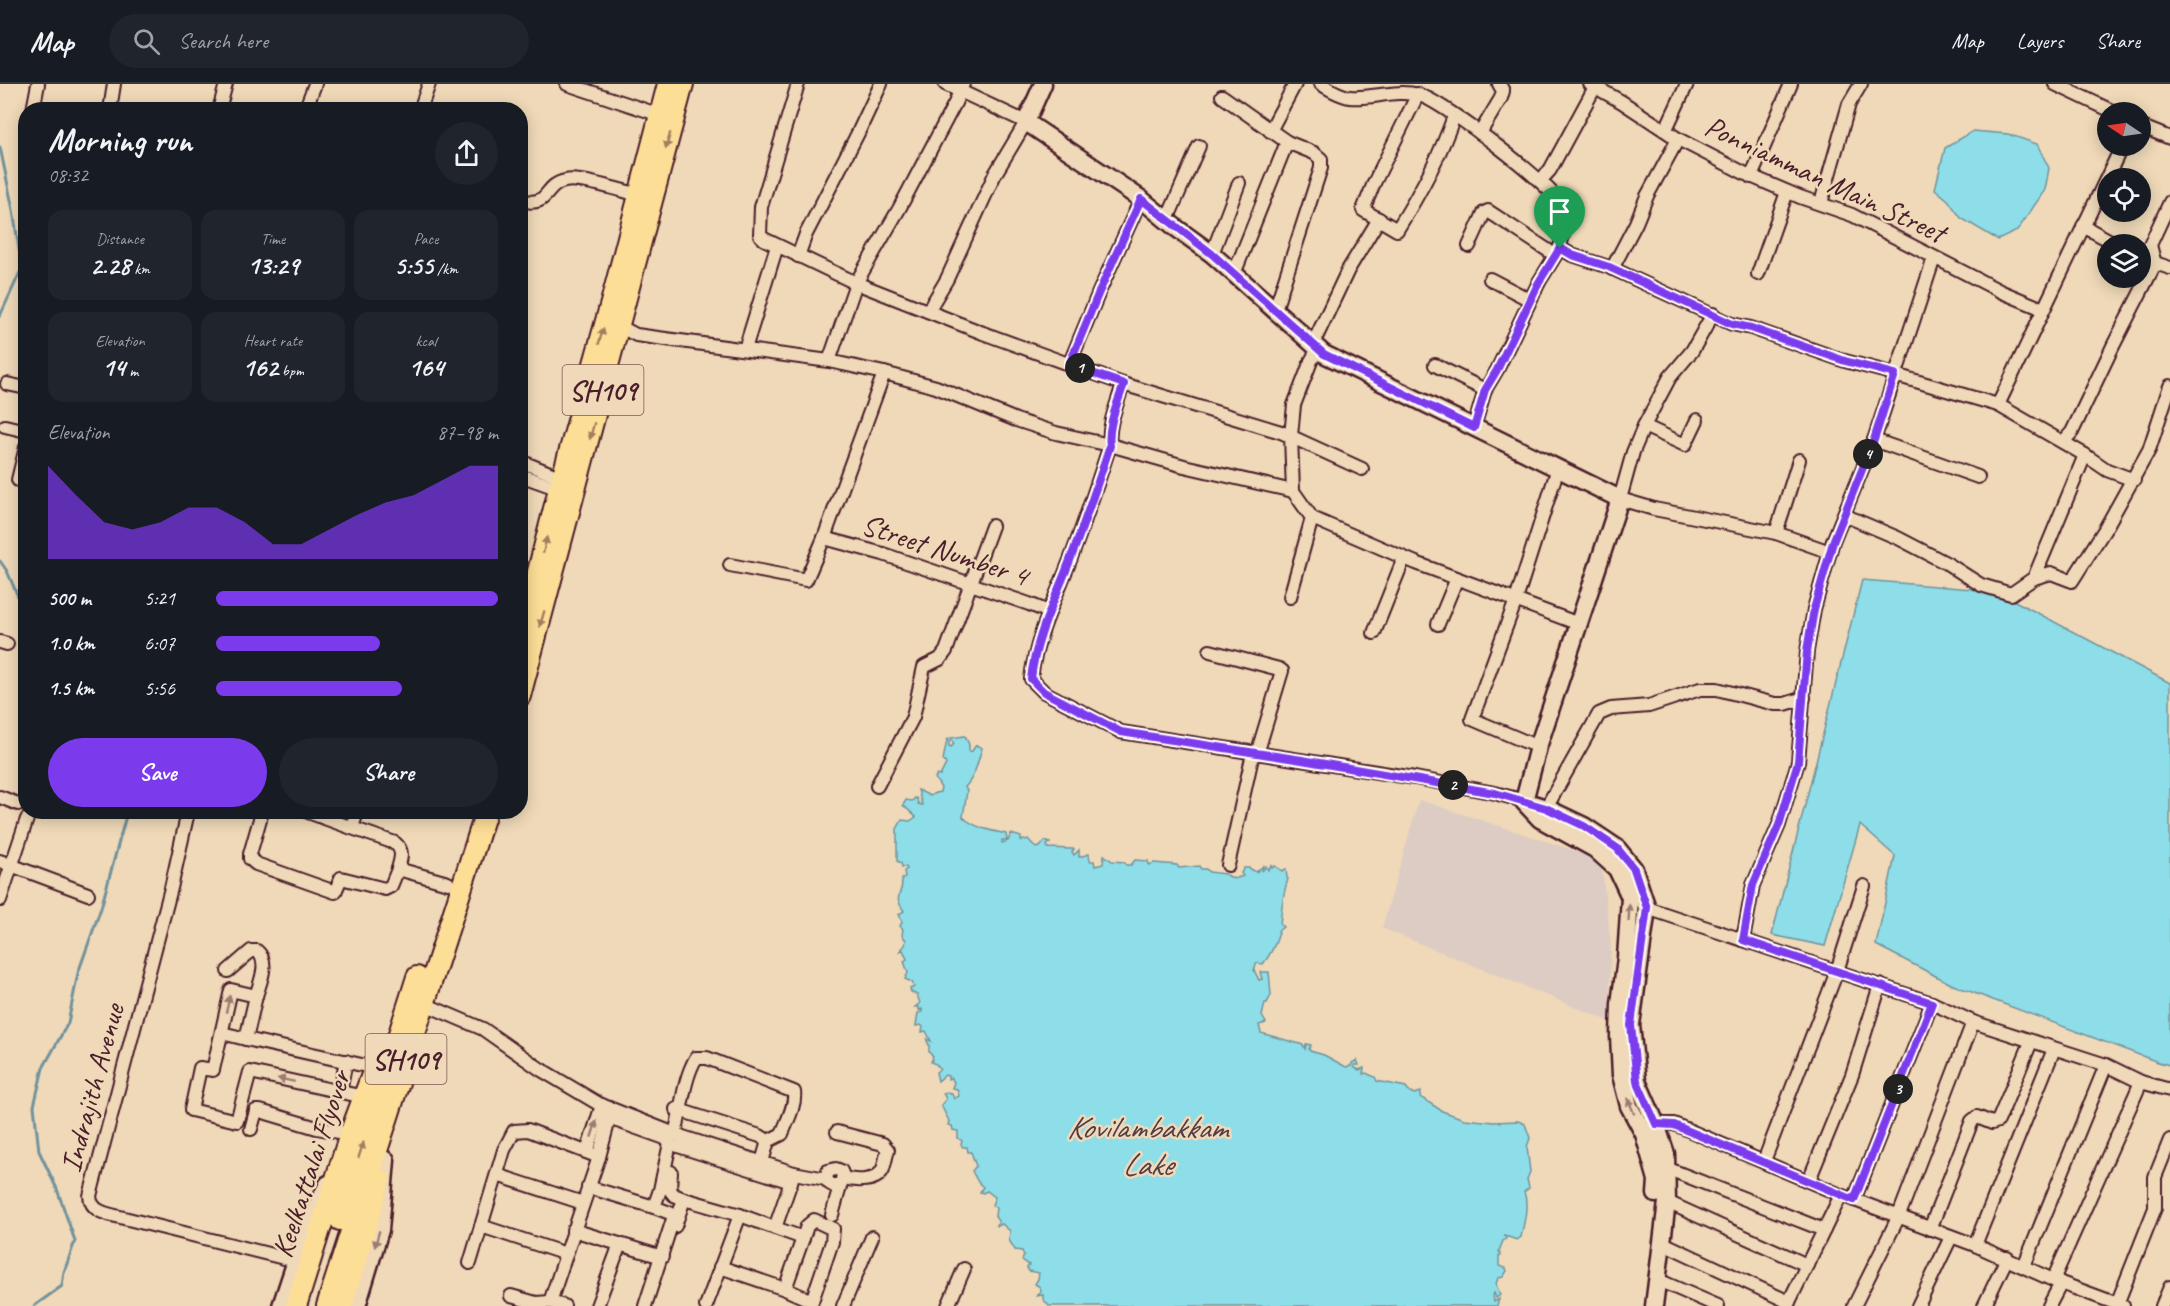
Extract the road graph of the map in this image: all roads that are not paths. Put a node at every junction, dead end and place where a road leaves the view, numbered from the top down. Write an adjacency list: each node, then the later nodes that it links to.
1 (38, 84): 25 (street)
2 (114, 84): 26 (street)
3 (226, 84): 27 (street)
4 (315, 84): 28 (street)
5 (429, 84): 29 (street)
6 (567, 84): 31 (street)
7 (668, 84): 31 (main road, SH109)
8 (683, 84): 71 (main road, SH109, one-way to 71)
9 (798, 84): 56 (street)
10 (881, 84): 60 (street)
11 (945, 84): 21 (street)
12 (1043, 84): 33 (street)
13 (1295, 84): 36 (street)
14 (1321, 84): 22 (street)
15 (1500, 84): 37 (street)
16 (1687, 84): 34 (street)
17 (1791, 84): 43 (street)
18 (1861, 84): 51 (street)
19 (2055, 84): 30 (street)
20 (1593, 85): 34 (street, Ponniamman Main Street); 44 (street)
21 (961, 88): 33 (street); 69 (street)
22 (1338, 88): 23 (street)
23 (1418, 94): 32 (street); 52 (street)
24 (1222, 96): 36 (street)
25 (35, 102)
26 (111, 102)
27 (221, 102)
28 (308, 102)
29 (424, 102)
30 (2097, 104)
31 (660, 115): 47 (main road, SH109)
32 (1454, 116): 37 (street); 52 (street)
33 (1026, 122): 48 (street); 74 (street)
34 (1666, 129): 39 (street, Ponniamman Main Street)
35 (2151, 130): 38 (street)
36 (1270, 131): 40 (street)
37 (1480, 133): 44 (street)
38 (2170, 138)
39 (1678, 139): 43 (street, Ponniamman Main Street); 65 (street)
40 (1287, 142): 66 (street); 73 (street)
41 (1199, 146): 53 (street)
42 (2117, 156): 54 (street)
43 (1751, 177): 46 (street, Ponniamman Main Street)
44 (1540, 181): 58 (street)
45 (1239, 183): 59 (street)
46 (1787, 192): 51 (street, Ponniamman Main Street); 67 (street)
47 (639, 195): 49 (street); 71 (main road, SH109)
48 (1141, 199): 53 (street); 80 (street)
49 (528, 202)
50 (2170, 202): 63 (street)
51 (1821, 203): 61 (street, Ponniamman Main Street)
52 (1379, 219): 77 (street)
53 (1167, 220): 59 (street)
54 (2083, 226): 55 (street); 72 (street)
55 (2098, 234)
56 (777, 246): 60 (street); 78 (street)
57 (1469, 246): 58 (street)
58 (1558, 252): 65 (street); 70 (street)
59 (1212, 254): 66 (street)
60 (798, 256): 69 (street)
61 (1934, 258): 72 (street, Ponniamman Main Street); 83 (street)
62 (2151, 262): 63 (street)
63 (2155, 264): 64 (street); 97 (street)
64 (2170, 268)
65 (1612, 269): 75 (street)
66 (1234, 274): 73 (street)
67 (1758, 274)
68 (1490, 279): 70 (street)
69 (856, 283): 74 (street); 79 (street)
70 (1530, 300): 88 (street)
71 (618, 305): 76 (main road, SH109); 107 (main road, SH109, one-way to 71)
72 (2043, 309): 89 (street)
73 (1275, 310): 77 (street)
74 (928, 311): 80 (street)
75 (1713, 314): 83 (street); 92 (street)
76 (620, 326): 78 (street); 129 (main road, SH109, one-way to 129)
77 (1316, 346): 93 (street); 95 (street)
78 (745, 349): 79 (street)
79 (829, 361): 82 (street)
80 (1069, 365): 85 (street)
81 (1435, 365): 88 (street)
82 (884, 373): 98 (street); 114 (street)
83 (1895, 376): 89 (street); 96 (street)
84 (7, 384): 86 (street)
85 (1124, 384): 95 (street); 98 (street)
86 (18, 386)
87 (2170, 386): 106 (street)
88 (1485, 390): 93 (street)
89 (1998, 405): 97 (street)
90 (1697, 420): 92 (street)
91 (4, 426): 94 (street)
92 (1644, 426): 109 (street)
93 (1474, 428): 102 (street)
94 (18, 429)
95 (1291, 436): 103 (street); 108 (street)
96 (1874, 440): 105 (street); 110 (street)
97 (2063, 442): 99 (street)
98 (1110, 446): 108 (street); 124 (street)
99 (2085, 455): 106 (street); 119 (street)
100 (1799, 460): 113 (street)
101 (528, 466): 107 (street)
102 (1558, 468): 109 (street); 122 (street)
103 (1362, 469)
104 (528, 476): 107 (street)
105 (1978, 477)
106 (2133, 480): 119 (street)
107 (560, 484): 123 (main road, SH109, one-way to 107)
108 (1293, 491): 111 (street)
109 (1620, 499): 113 (street); 126 (street)
110 (1844, 514): 115 (street); 119 (street)
111 (1312, 518): 116 (street); 121 (street)
112 (992, 526): 120 (street)
113 (1776, 533): 115 (street)
114 (825, 538): 117 (street); 120 (street, Street Number 4)
115 (1831, 547): 130 (street)
116 (1404, 558): 118 (street); 127 (street)
117 (730, 565)
118 (1457, 578): 122 (street); 125 (street)
119 (2034, 578)
120 (972, 584): 124 (street, Street Number 4); 133 (street)
121 (1290, 597)
122 (1516, 600): 126 (street); 131 (street)
123 (528, 610)
124 (1048, 612): 132 (street)
125 (1438, 624)
126 (1579, 624): 131 (street)
127 (1374, 633)
128 (1210, 651): 132 (street)
129 (528, 666)
130 (1804, 698): 137 (street); 154 (street)
131 (1538, 747): 135 (street)
132 (1255, 753): 135 (street); 147 (street)
133 (877, 786)
134 (0, 797): 136 (street)
135 (1524, 801): 137 (street); 176 (street, one-way to 135)
136 (18, 804)
137 (1546, 808): 153 (street)
138 (27, 819): 146 (street)
139 (186, 819): 217 (street, Indrajith Avenue)
140 (260, 819): 148 (street)
141 (327, 819): 145 (street)
142 (355, 819): 145 (street)
143 (470, 819): 149 (main road, SH109)
144 (483, 819): 160 (main road, SH109)
145 (352, 828): 148 (street)
146 (6, 863): 151 (street); 152 (street)
147 (1228, 865)
148 (398, 869): 149 (street)
149 (448, 883): 160 (main road, SH109)
150 (1864, 886): 156 (street)
151 (88, 894)
152 (0, 900)
153 (1647, 908): 154 (street); 176 (street)
154 (1743, 940): 156 (street)
155 (228, 971): 158 (street)
156 (1837, 971): 157 (street); 186 (street)
157 (1880, 986): 159 (street); 191 (street)
158 (256, 996): 163 (street, one-way to 158); 164 (street)
159 (1932, 1003): 161 (street); 196 (street)
160 (413, 1004): 162 (main road, SH109); 169 (main road, Keelkattalai Flyover); 174 (street); 234 (main road, SH109, one-way to 160)
161 (1973, 1022): 165 (street); 202 (street)
162 (415, 1031): 185 (main road); 235 (main road, SH109)
163 (222, 1033): 164 (street); 172 (street, one-way to 163)
164 (246, 1039): 167 (street)
165 (2031, 1042): 166 (street); 205 (street)
166 (2054, 1049): 168 (street); 213 (street)
167 (346, 1061): 169 (street); 172 (street)
168 (2106, 1065): 170 (street); 220 (street)
169 (375, 1068): 173 (main road, Keelkattalai Flyover)
170 (2141, 1082): 171 (street); 224 (street)
171 (2170, 1090)
172 (340, 1092): 173 (street)
173 (364, 1097): 179 (main road, Keelkattalai Flyover)
174 (608, 1110): 180 (street); 183 (street); 199 (street)
175 (678, 1110): 180 (street); 182 (street); 182 (street)
176 (1649, 1127): 186 (street); 188 (street); 245 (street)
177 (251, 1129): 179 (street)
178 (837, 1132): 192 (street)
179 (350, 1134): 184 (main road, Keelkattalai Flyover)
180 (678, 1138): 187 (street); 190 (street); 195 (street)
181 (2170, 1140): 231 (street)
182 (768, 1141): 187 (street)
183 (593, 1154): 189 (street); 193 (street)
184 (344, 1155): 217 (street); 233 (main road, Keelkattalai Flyover)
185 (386, 1160): 236 (main road); 237 (street, one-way to 237)
186 (1764, 1161): 191 (street)
187 (762, 1162): 190 (street)
188 (1666, 1168): 197 (street); 207 (street)
189 (497, 1175): 198 (street); 203 (street)
190 (793, 1178): 192 (street); 204 (street)
191 (1809, 1180): 194 (street)
192 (841, 1181): 201 (street)
193 (588, 1187): 198 (street); 199 (street)
194 (1841, 1195): 196 (street); 207 (street)
195 (684, 1199): 200 (street); 241 (street)
196 (1854, 1200): 202 (street)
197 (1667, 1202): 211 (street); 219 (street)
198 (583, 1203): 206 (street)
199 (654, 1208): 215 (street)
200 (740, 1215): 204 (street); 221 (street)
201 (832, 1215)
202 (1898, 1218): 205 (street); 248 (street)
203 (481, 1226): 214 (street); 218 (street)
204 (775, 1228): 210 (street)
205 (1930, 1229): 209 (street)
206 (573, 1230): 212 (street); 214 (street)
207 (1824, 1230): 219 (street)
208 (872, 1237): 243 (street)
209 (1951, 1237): 213 (street); 249 (street)
210 (803, 1238): 226 (street); 229 (street)
211 (1663, 1242): 223 (street); 230 (street)
212 (620, 1245): 215 (street); 239 (street)
213 (1975, 1245): 216 (street)
214 (566, 1254): 228 (street)
215 (662, 1257): 240 (street)
216 (2007, 1258): 220 (street); 250 (street)
217 (296, 1261): 232 (street)
218 (470, 1263)
219 (1807, 1265): 230 (street)
220 (2024, 1266): 224 (street)
221 (720, 1267): 226 (street); 242 (street)
222 (964, 1269): 244 (street)
223 (1658, 1280): 246 (street); 247 (street)
224 (2057, 1281): 231 (street); 251 (street)
225 (2170, 1287): 252 (street)
226 (785, 1289): 229 (street)
227 (512, 1296): 228 (street)
228 (550, 1302): 238 (street)
229 (811, 1303)
230 (1788, 1304)
231 (2113, 1304)
232 (281, 1306)
233 (296, 1306)
234 (313, 1306)
235 (327, 1306)
236 (342, 1306)
237 (357, 1306)
238 (564, 1306)
239 (597, 1306)
240 (645, 1306)
241 (650, 1306)
242 (706, 1306)
243 (843, 1306)
244 (948, 1306)
245 (1644, 1306)
246 (1654, 1306)
247 (1718, 1306)
248 (1854, 1306)
249 (1918, 1306)
250 (1984, 1306)
251 (2049, 1306)
252 (2162, 1306)

